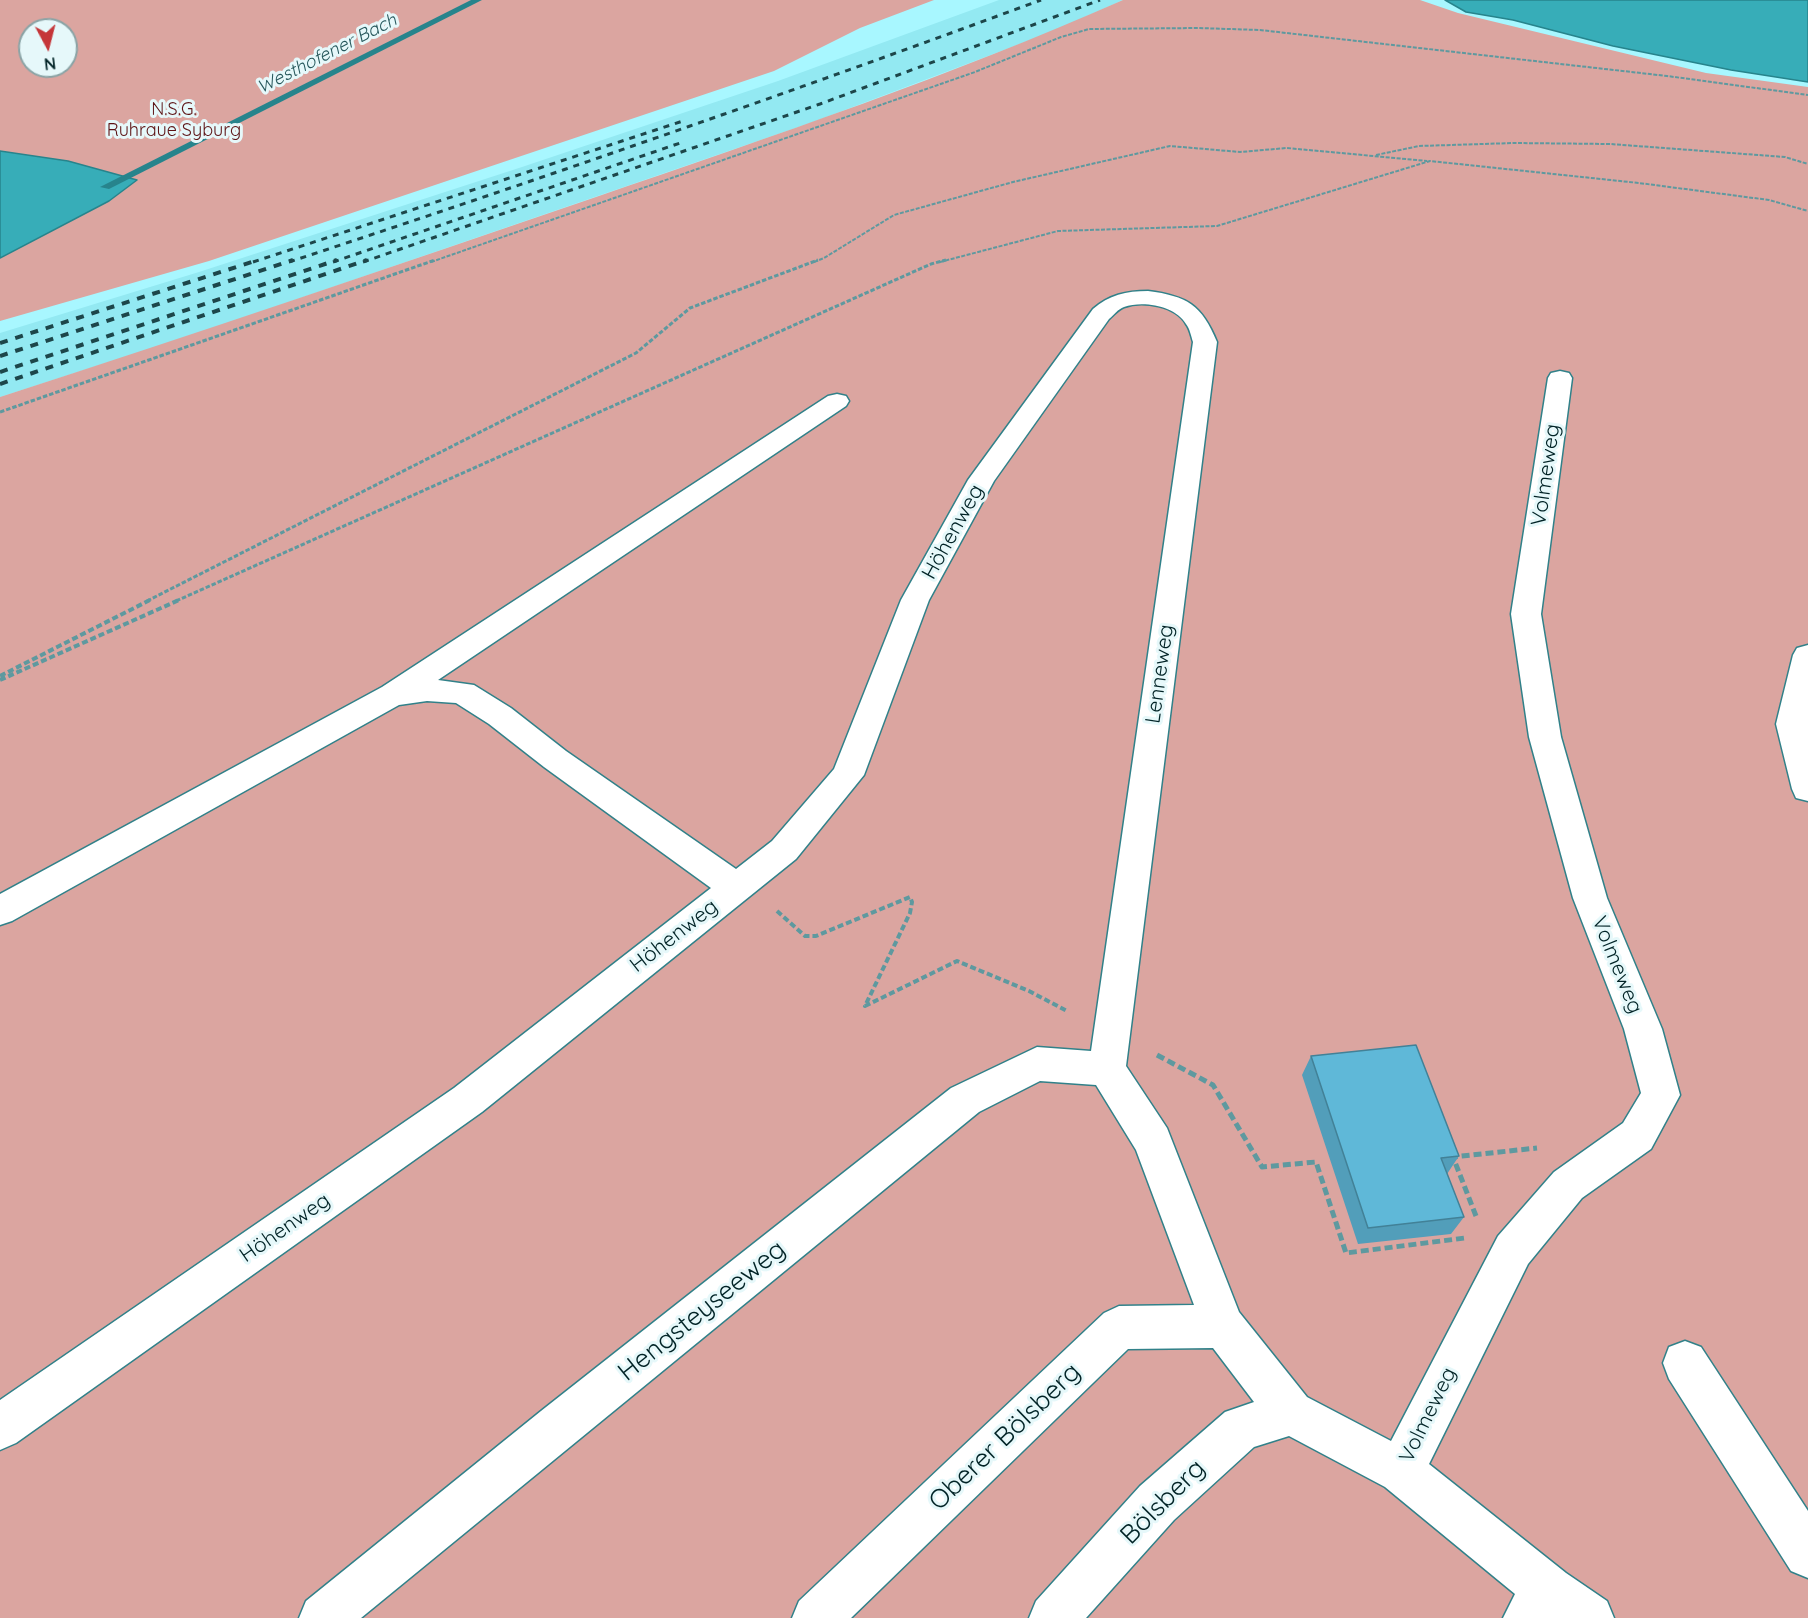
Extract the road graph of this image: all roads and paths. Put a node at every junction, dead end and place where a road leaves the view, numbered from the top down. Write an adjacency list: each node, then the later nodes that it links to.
1 (1808, 95): 9 (path)
2 (1369, 157): 3 (path); 4 (path); 11 (path)
3 (1430, 161): 5 (path); 11 (path)
4 (1808, 164)
5 (1808, 211)
6 (1162, 300): 14 (lane, Höhenweg); 17 (lane, Lenneweg)
7 (1560, 378): 25 (lane, Volmeweg)
8 (837, 402): 12 (lane)
9 (0, 412)
10 (1808, 655): 13 (lane)
11 (0, 678)
12 (393, 695): 14 (lane); 15 (lane)
13 (1808, 789)
14 (736, 887): 24 (lane, Höhenweg)
15 (0, 911)
16 (816, 936): 17 (path)
17 (1109, 1052): 20 (path); 21 (lane); 28 (lane, Hengsteyseeweg)
18 (1542, 1147): 19 (path)
19 (1480, 1226)
20 (1472, 1237)
21 (1223, 1326): 23 (lane); 29 (lane, Oberer Bölsberg)
22 (1685, 1363): 26 (lane)
23 (1291, 1413): 25 (lane); 30 (lane, Bölsberg)
24 (0, 1427)
25 (1401, 1471): 27 (lane)
26 (1808, 1554)
27 (1538, 1604): 31 (lane)
28 (323, 1618)
29 (816, 1618)
30 (1053, 1618)
31 (1590, 1618)

